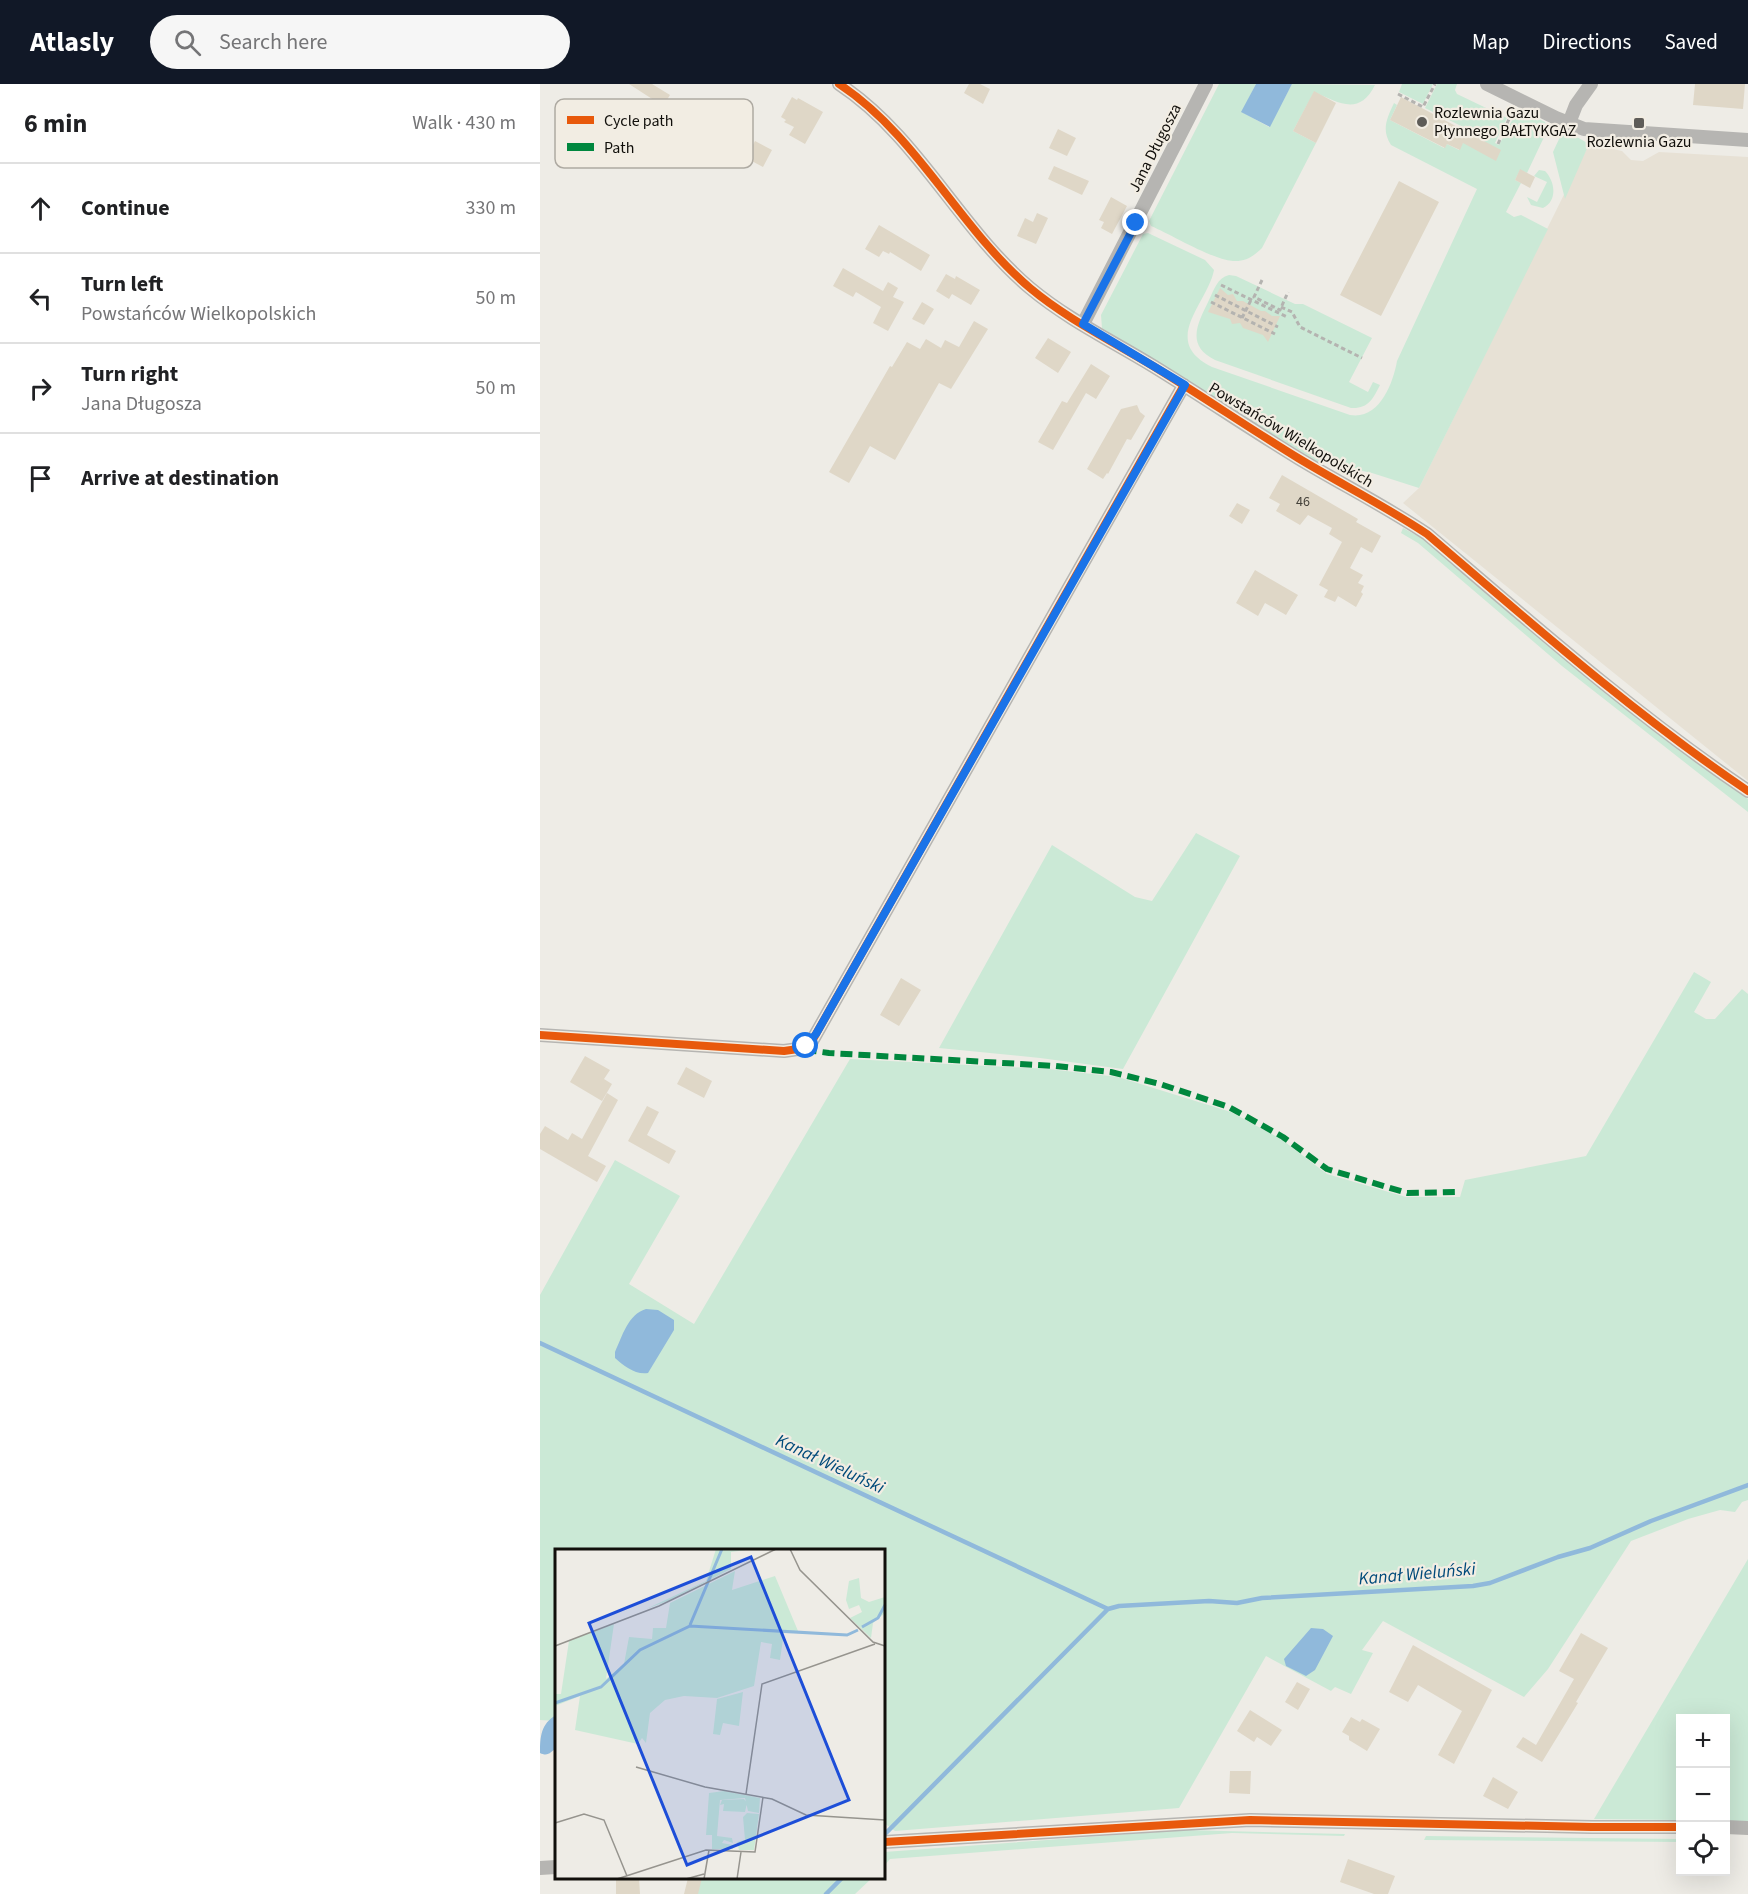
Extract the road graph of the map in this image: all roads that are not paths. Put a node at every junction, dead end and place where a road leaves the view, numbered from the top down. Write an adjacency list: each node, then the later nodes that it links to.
1 (839, 84): 7 (street, Powstańców Wielkopolskich)
2 (1206, 84): 7 (street, Jana Długosza)
3 (1487, 84): 5 (street)
4 (1591, 84): 5 (street)
5 (1569, 123): 6 (street)
6 (1748, 140)
7 (1083, 324): 8 (street, Powstańców Wielkopolskich)
8 (1185, 385): 9 (street, Powstańców Wielkopolskich); 10 (street)
9 (1748, 791)
10 (540, 1035)
11 (1676, 1827): 14 (street)
12 (1730, 1827): 13 (street)
13 (1748, 1828)
14 (889, 1842)
15 (555, 1867): 16 (street)
16 (540, 1868)

